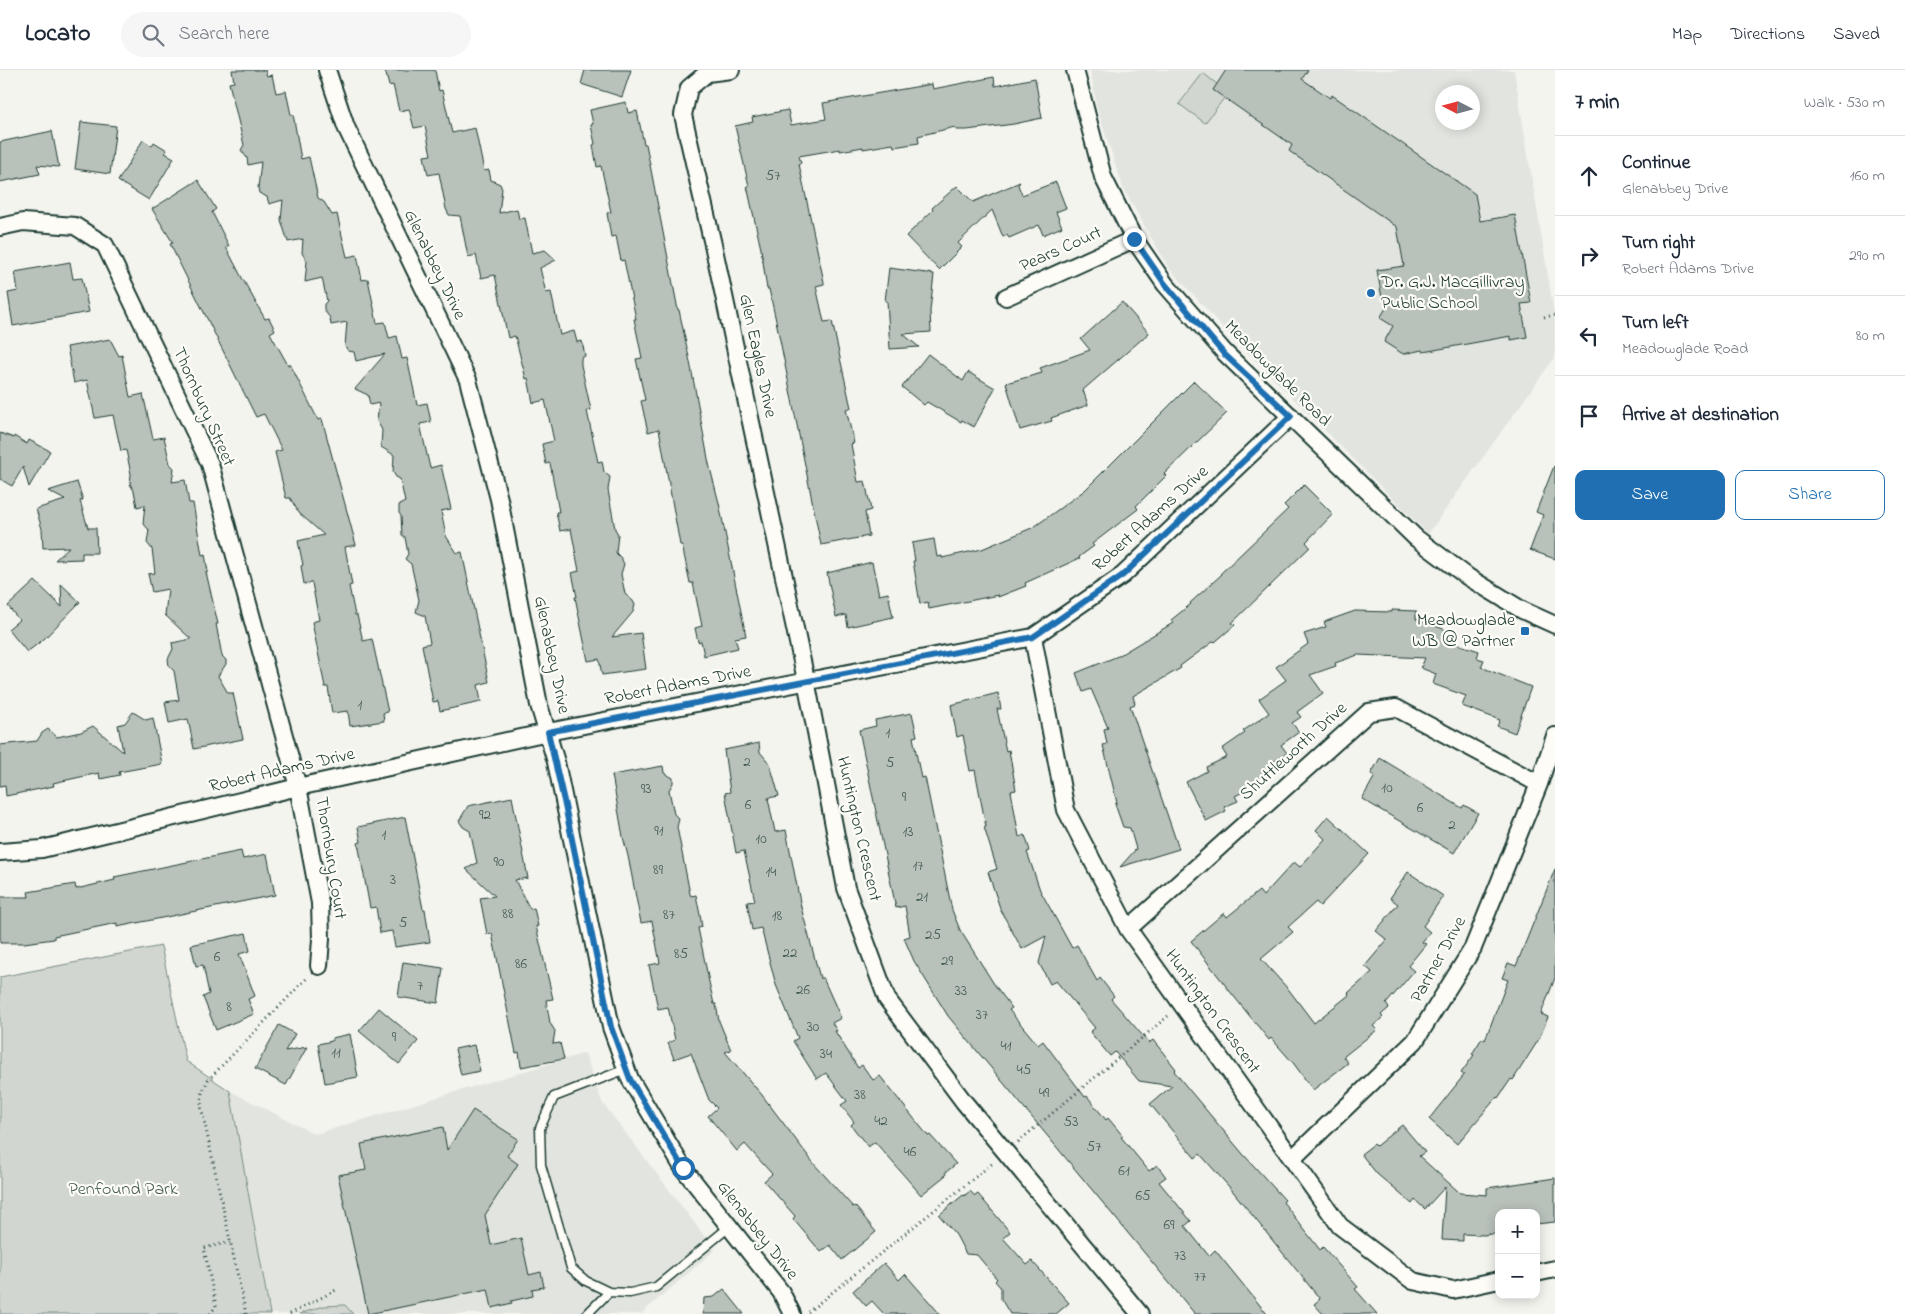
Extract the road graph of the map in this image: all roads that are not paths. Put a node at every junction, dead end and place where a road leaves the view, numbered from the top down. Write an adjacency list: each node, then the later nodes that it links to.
1 (327, 70): 11 (street, Glenabbey Drive)
2 (731, 70): 10 (street, Glen Eagles Drive)
3 (1076, 70): 5 (street, Meadowglade Road)
4 (0, 227): 14 (street, Thornbury Street)
5 (1134, 239): 6 (street, Pears Court); 7 (street, Meadowglade Road)
6 (1006, 297)
7 (1291, 416): 8 (street, Meadowglade Road); 9 (street, Robert Adams Drive)
8 (1555, 625)
9 (1033, 637): 10 (street, Robert Adams Drive); 16 (street, Huntington Crescent)
10 (806, 680): 11 (street, Robert Adams Drive); 27 (street, Huntington Crescent)
11 (548, 732): 14 (street, Robert Adams Drive); 18 (street, Glenabbey Drive)
12 (1555, 736): 13 (street, Partner Drive)
13 (1539, 784): 16 (street, Shuttleworth Drive); 19 (street, Partner Drive)
14 (298, 787): 15 (street, Robert Adams Drive); 17 (street, Thornbury Court)
15 (0, 852)
16 (1128, 929): 19 (street, Huntington Crescent)
17 (319, 966)
18 (626, 1069): 20 (street, Glenabbey Drive); 24 (lane)
19 (1292, 1159): 23 (street, Huntington Crescent)
20 (729, 1226): 24 (lane); 26 (street, Glenabbey Drive)
21 (1555, 1269): 22 (street)
22 (1540, 1272)
23 (1495, 1281)
24 (609, 1292): 25 (lane)
25 (587, 1314)
26 (792, 1314)
27 (1140, 1314)

